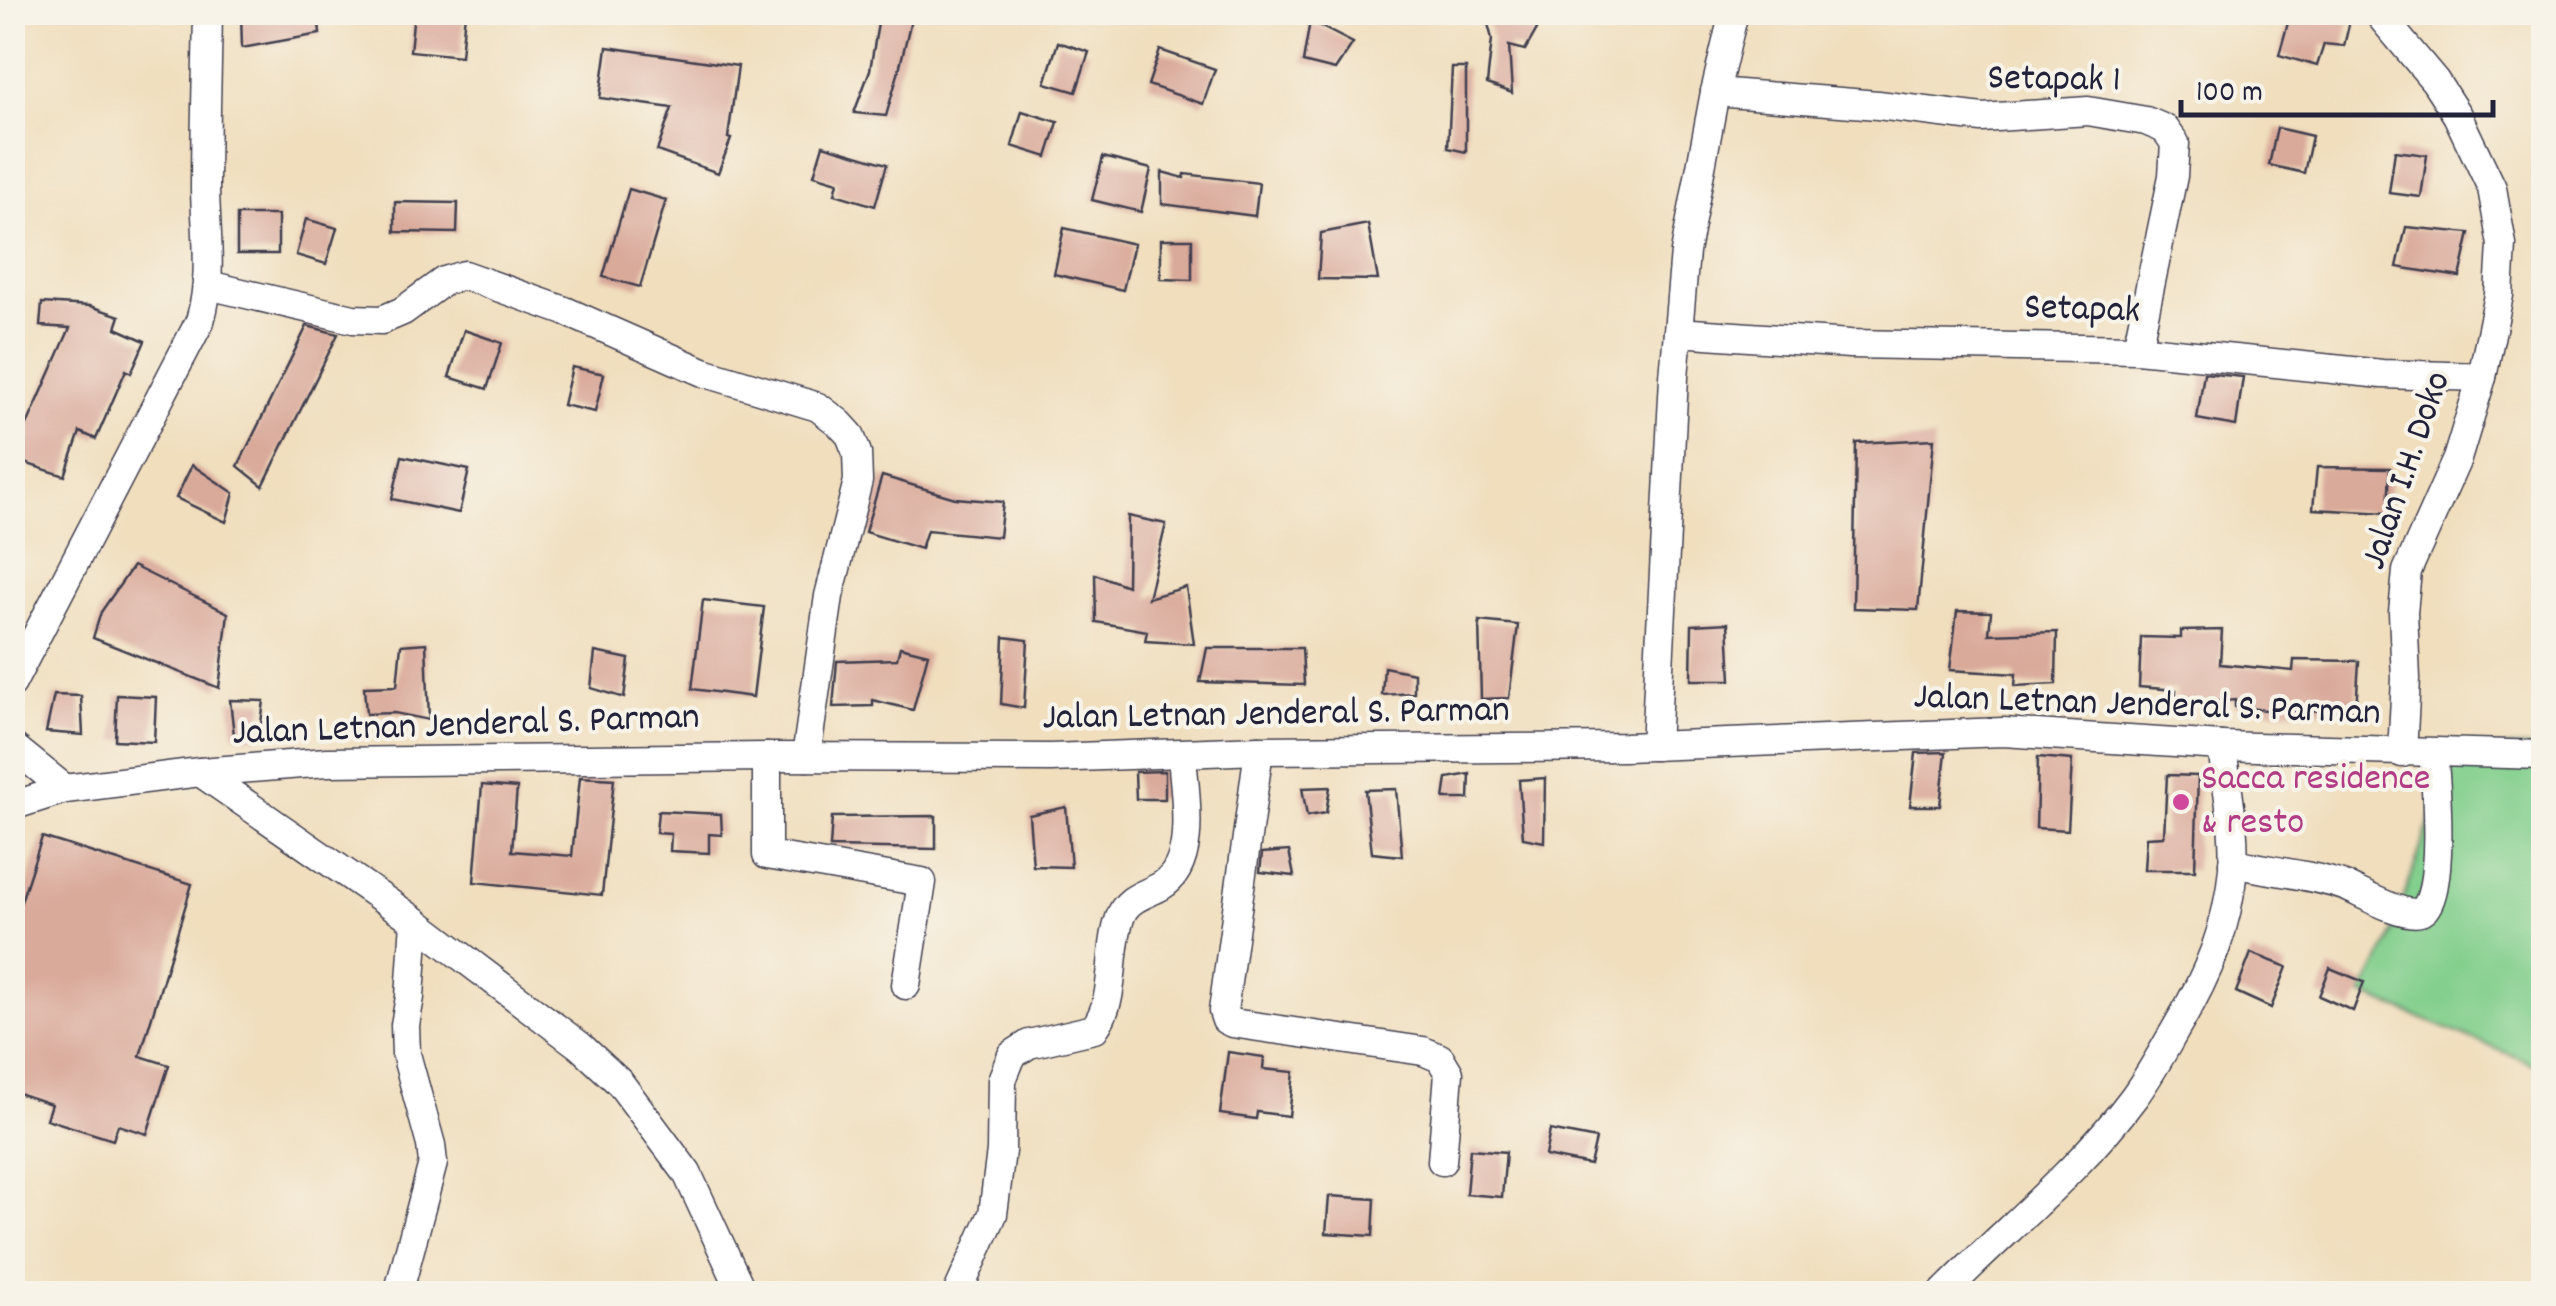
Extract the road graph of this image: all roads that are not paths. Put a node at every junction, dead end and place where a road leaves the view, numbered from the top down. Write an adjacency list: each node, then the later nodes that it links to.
1 (208, 12): 5 (street)
2 (1734, 12): 4 (street)
3 (2377, 12): 8 (street, Jalan I.H. Doko)
4 (1715, 92): 6 (street); 7 (street, Setapak 1)
5 (208, 284): 9 (street); 19 (street)
6 (1678, 332): 7 (street, Setapak); 11 (street)
7 (2137, 349): 8 (street, Setapak)
8 (2482, 377): 14 (street, Jalan I.H. Doko)
9 (12, 683)
10 (12, 746): 21 (street)
11 (1655, 746): 12 (street, Jalan Letnan Jenderal S. Parman); 13 (street, Jalan Letnan Jenderal S. Parman)
12 (2222, 746): 14 (street, Jalan Letnan Jenderal S. Parman); 23 (street)
13 (1259, 750): 16 (street, Jalan Letnan Jenderal S. Parman); 26 (street)
14 (2402, 753): 15 (street, Jalan Letnan Jenderal S. Parman)
15 (2432, 754): 17 (street, Jalan Letnan Jenderal S. Parman); 23 (street)
16 (1182, 755): 19 (street, Jalan Letnan Jenderal S. Parman); 29 (street)
17 (2544, 755)
18 (767, 757): 19 (street, Jalan Letnan Jenderal S. Parman); 20 (street, Jalan Letnan Jenderal S. Parman); 25 (street)
19 (806, 757)
20 (200, 772): 21 (street, Jalan Letnan Jenderal S. Parman); 24 (street)
21 (64, 789): 22 (street, Jalan Letnan Jenderal S. Parman)
22 (12, 806)
23 (2233, 864): 30 (street)
24 (415, 921): 27 (street); 28 (street)
25 (906, 985)
26 (1442, 1161)
27 (398, 1294)
28 (743, 1294)
29 (958, 1294)
30 (1942, 1294)

